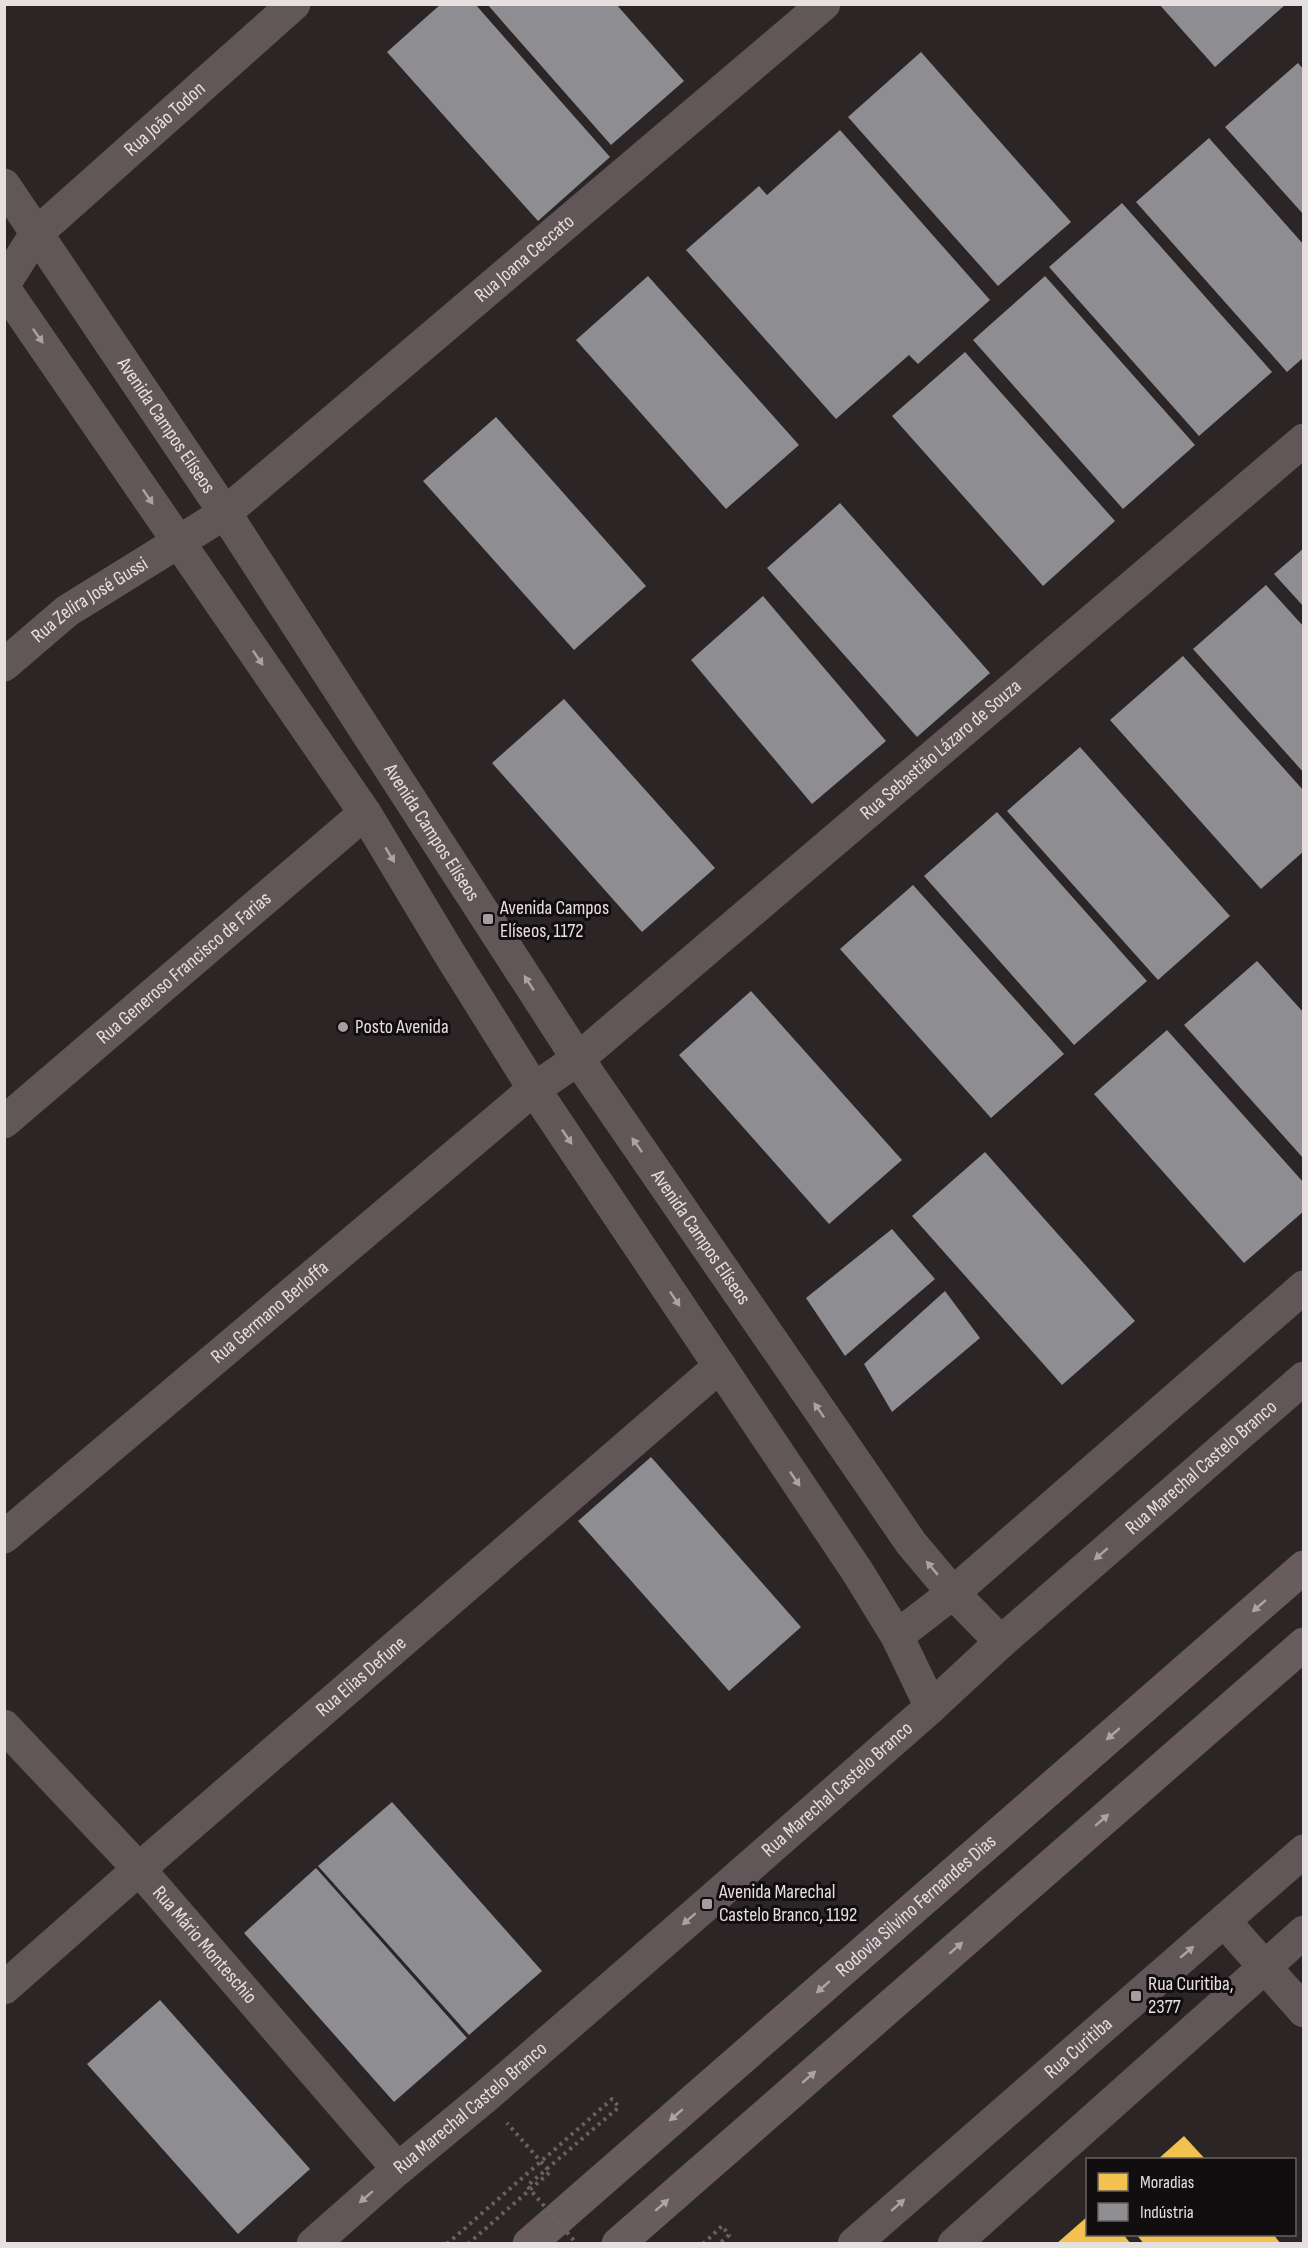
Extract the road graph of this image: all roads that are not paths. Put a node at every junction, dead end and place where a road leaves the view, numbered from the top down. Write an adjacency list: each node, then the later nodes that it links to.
1 (294, 4): 4 (street, Rua João Todon)
2 (824, 4): 7 (street, Rua Joana Ceccato)
3 (4, 185): 4 (street, Avenida Campos Elíseos)
4 (36, 234): 5 (street, Rua João Todon); 7 (street, Avenida Campos Elíseos)
5 (4, 286): 8 (street, one-way to 8)
6 (1304, 440): 11 (street, Rua Sebastião Lázaro de Souza)
7 (225, 513): 8 (street, Rua Joana Ceccato); 11 (street, Avenida Campos Elíseos, one-way to 7)
8 (178, 540): 9 (street, Rua Zelira José Gussi); 10 (street, one-way to 10)
9 (4, 665)
10 (364, 813): 12 (street, one-way to 12); 13 (street, Rua Generoso Francisco de Farias)
11 (578, 1059): 12 (street, Rua Sebastião Lázaro de Souza); 19 (street, Avenida Campos Elíseos, one-way to 11)
12 (534, 1089): 15 (street, one-way to 15); 17 (street, Rua Germano Berloffa)
13 (4, 1122)
14 (1304, 1287): 19 (street)
15 (720, 1366): 20 (street, one-way to 20); 26 (street, Rua Elias Defune)
16 (1304, 1378): 21 (street, Rua Marechal Castelo Branco, one-way to 21)
17 (4, 1537)
18 (1304, 1567): 34 (highway, Rodovia Silvino Fernandes Dias, one-way to 34)
19 (953, 1593): 20 (street); 21 (street, Avenida Campos Elíseos)
20 (897, 1636): 23 (street)
21 (1001, 1642): 23 (street, Rua Marechal Castelo Branco)
22 (1304, 1644): 35 (highway, one-way to 22)
23 (932, 1707): 32 (street, Rua Marechal Castelo Branco, one-way to 32)
24 (4, 1726): 26 (street, Rua Mário Monteschio)
25 (1304, 1851): 27 (street, Rua Curitiba)
26 (139, 1869): 30 (street, Rua Elias Defune); 32 (street, Rua Mário Monteschio)
27 (1224, 1921): 29 (street); 36 (street, Rua Curitiba, one-way to 27)
28 (1304, 1932): 29 (street)
29 (1264, 1966): 31 (street); 37 (street)
30 (4, 1988)
31 (1304, 2011)
32 (398, 2169): 33 (street, Rua Marechal Castelo Branco, one-way to 33)
33 (313, 2244)
34 (529, 2244)
35 (618, 2244)
36 (854, 2244)
37 (954, 2244)

